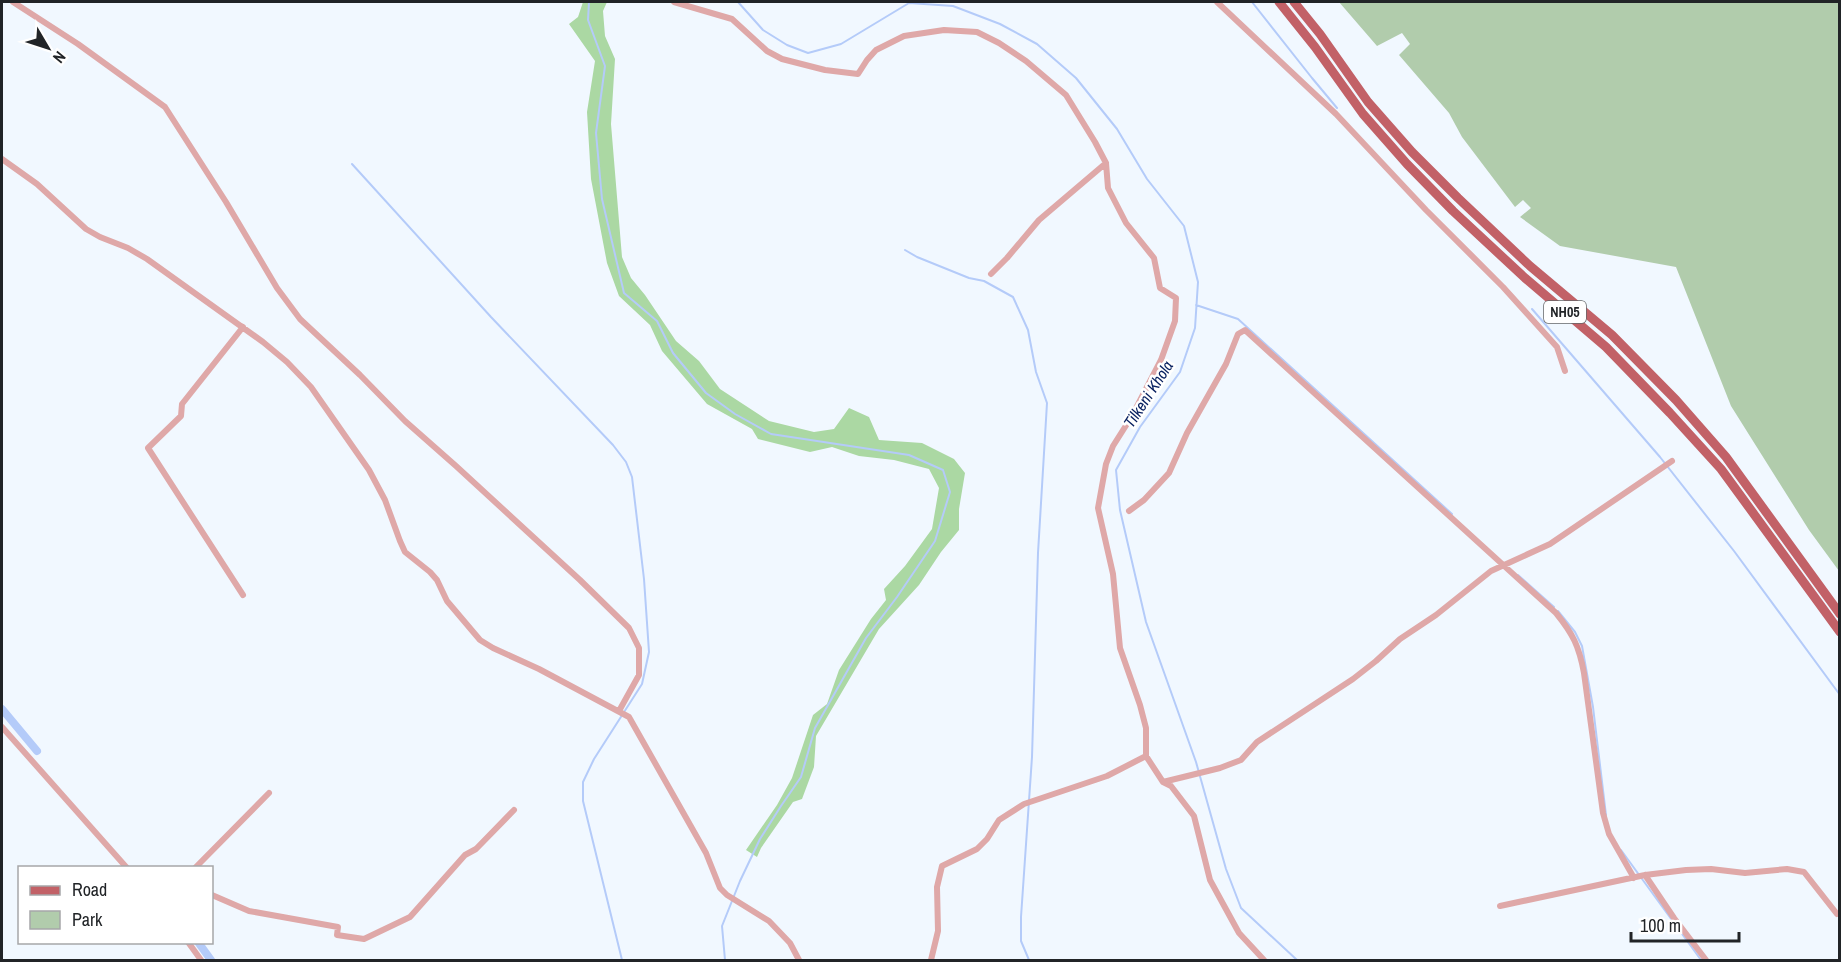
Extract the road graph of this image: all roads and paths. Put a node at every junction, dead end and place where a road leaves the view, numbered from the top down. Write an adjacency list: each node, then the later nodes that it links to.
1 (12, 2): 17 (street)
2 (674, 2): 7 (street)
3 (1217, 2): 10 (street)
4 (1279, 2): 16 (main road, NH05)
5 (1294, 2): 15 (main road, NH05)
6 (2, 159): 9 (street)
7 (1106, 163): 8 (street); 19 (street)
8 (991, 274)
9 (243, 327): 14 (street); 17 (street)
10 (1565, 371)
11 (1671, 462): 13 (street)
12 (1129, 511): 13 (street)
13 (1503, 565): 20 (street); 25 (street)
14 (243, 595)
15 (1839, 614)
16 (1839, 632)
17 (619, 711): 31 (street)
18 (2, 727): 23 (street)
19 (1146, 756): 20 (street); 32 (street)
20 (1163, 782): 33 (street)
21 (268, 793): 24 (street)
22 (514, 810): 26 (street)
23 (126, 866)
24 (196, 866)
25 (1639, 876): 27 (street); 28 (street); 34 (street)
26 (213, 895)
27 (1500, 906)
28 (1837, 914)
29 (189, 944): 30 (street)
30 (201, 960)
31 (799, 960)
32 (931, 960)
33 (1264, 960)
34 (1706, 960)

